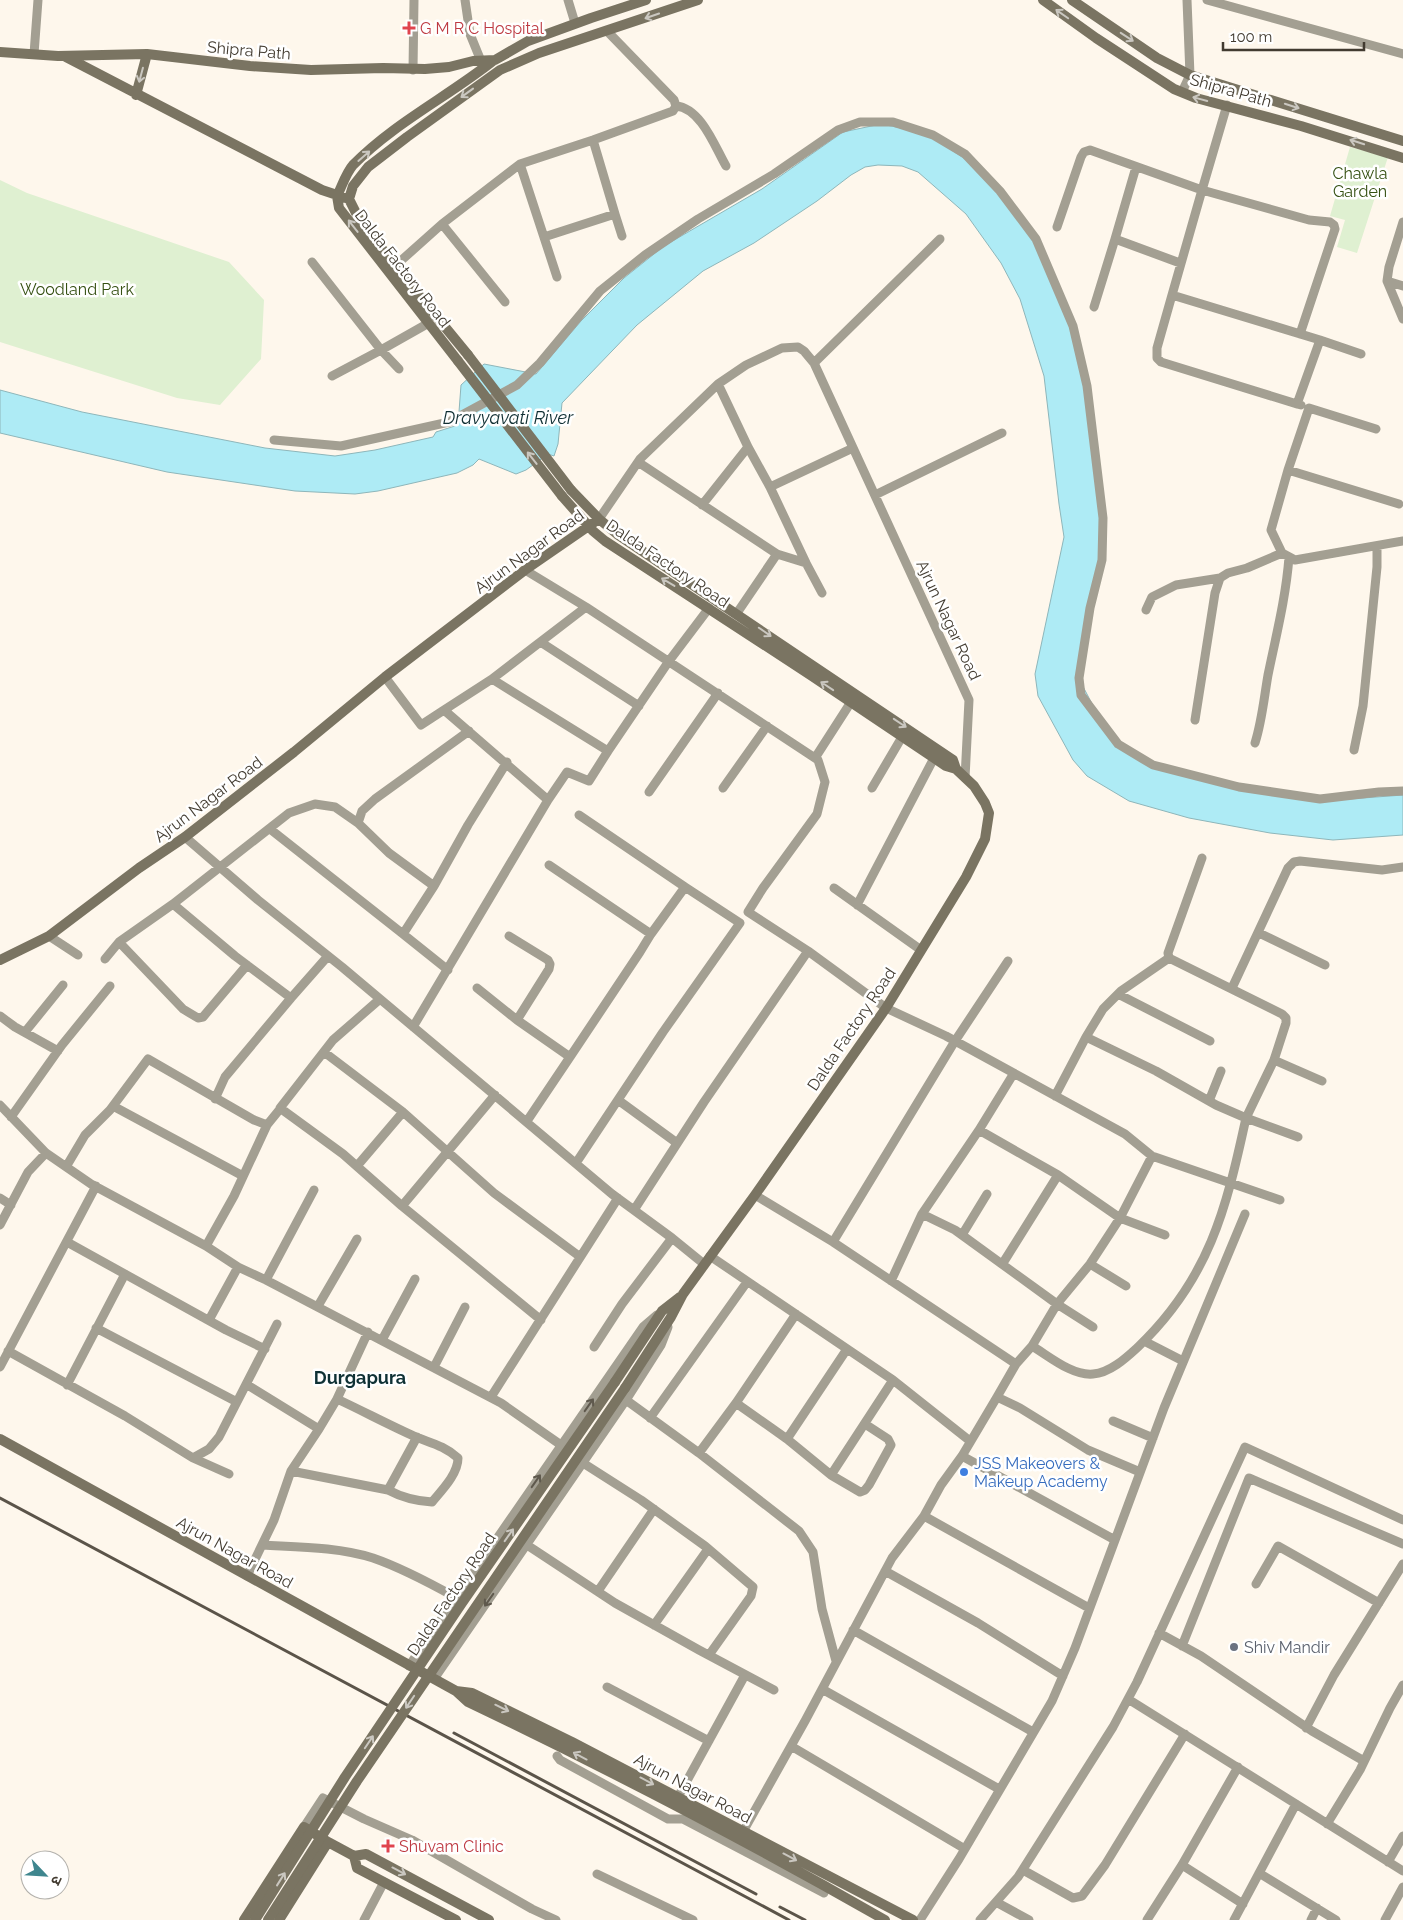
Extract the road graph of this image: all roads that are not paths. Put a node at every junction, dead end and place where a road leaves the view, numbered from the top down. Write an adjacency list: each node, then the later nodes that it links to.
1 (38, 0): 14 (street)
2 (414, 0): 21 (street)
3 (465, 0): 19 (street)
4 (568, 0): 11 (street)
5 (646, 0): 11 (street, Shipra Path)
6 (698, 0): 12 (street, one-way to 12)
7 (1043, 0): 23 (street, Shipra Path, one-way to 7)
8 (1072, 0): 22 (street, Shipra Path, one-way to 22)
9 (1188, 0): 22 (street)
10 (1207, 0): 16 (street)
11 (575, 23): 18 (street, Shipra Path)
12 (606, 32): 20 (street); 26 (street)
13 (0, 52): 14 (street, Shipra Path)
14 (34, 54): 17 (street, Shipra Path)
15 (147, 54): 17 (street, Shipra Path); 21 (street, Shipra Path); 24 (street, one-way to 24)
16 (1403, 54)
17 (64, 56): 24 (street, Dalda Factory Road)
18 (495, 60): 19 (street, Shipra Path); 20 (street, Shipra Path); 34 (street, one-way to 18)
19 (481, 61): 21 (street, Shipra Path)
20 (508, 66): 35 (street, one-way to 35)
21 (413, 70)
22 (1190, 75): 23 (street); 28 (street, Shipra Path, one-way to 28)
23 (1182, 92): 25 (street, Shipra Path, one-way to 23)
24 (136, 94): 34 (street, Dalda Factory Road)
25 (1227, 105): 29 (street, Shipra Path, one-way to 25); 33 (street)
26 (676, 106): 27 (street); 31 (street)
27 (593, 140): 30 (street); 36 (street)
28 (1403, 141)
29 (1403, 158)
30 (520, 164): 38 (street); 41 (street)
31 (726, 166)
32 (1136, 167): 33 (street); 39 (street); 43 (street)
33 (1202, 190): 45 (street); 55 (street)
34 (337, 196): 35 (street, Dalda Factory Road); 54 (street, Dalda Factory Road, one-way to 34)
35 (349, 199): 46 (street, Dalda Factory Road)
36 (615, 214): 40 (street); 41 (street)
37 (1403, 222): 48 (street)
38 (442, 224): 46 (street); 51 (street)
39 (1057, 227)
40 (622, 236)
41 (544, 237): 47 (street)
42 (940, 239): 59 (street)
43 (1115, 239): 45 (street); 52 (street)
44 (312, 262): 57 (street)
45 (1180, 262): 50 (street)
46 (395, 266): 73 (street, Dalda Factory Road, bridge)
47 (557, 277)
48 (1387, 281): 49 (street); 53 (street)
49 (1403, 286)
50 (1172, 295): 55 (street); 63 (street)
51 (505, 302)
52 (1094, 307)
53 (1403, 319)
54 (427, 324): 57 (street); 73 (street, Dalda Factory Road, one-way to 54, bridge)
55 (1300, 334): 56 (street)
56 (1320, 340): 58 (street); 63 (street)
57 (382, 350): 60 (street); 61 (street)
58 (1361, 354)
59 (814, 363): 62 (street, Ajrun Nagar Road); 69 (street, Ajrun Nagar Road)
60 (399, 369)
61 (332, 376)
62 (718, 384): 68 (street); 70 (street, Ajrun Nagar Road)
63 (1297, 404): 64 (street)
64 (1309, 408): 65 (street); 71 (street)
65 (1376, 429)
66 (1002, 432): 74 (street)
67 (274, 440): 113 (street)
68 (748, 447): 72 (street); 76 (street)
69 (853, 448): 72 (street); 74 (street, Ajrun Nagar Road)
70 (638, 462): 76 (street); 77 (street, Ajrun Nagar Road)
71 (1288, 470): 75 (street); 82 (street)
72 (770, 487): 83 (street)
73 (567, 493): 77 (street, Dalda Factory Road); 78 (street, Dalda Factory Road)
74 (875, 495): 110 (street, Ajrun Nagar Road)
75 (1400, 504)
76 (702, 505): 81 (street)
77 (599, 519): 78 (street, Ajrun Nagar Road); 90 (street, Dalda Factory Road)
78 (588, 526): 84 (street, Ajrun Nagar Road); 88 (street, Dalda Factory Road, one-way to 78)
79 (1403, 542): 80 (street)
80 (1377, 546): 82 (street); 104 (street)
81 (777, 554): 83 (street); 90 (street)
82 (1285, 555): 85 (street); 103 (street)
83 (806, 563): 86 (street)
84 (525, 570): 87 (street); 93 (street, Ajrun Nagar Road)
85 (1220, 578): 89 (street); 99 (street)
86 (822, 593)
87 (586, 607): 91 (street); 92 (street)
88 (709, 608): 92 (street); 96 (street, Dalda Factory Road, one-way to 88)
89 (1146, 610)
90 (737, 613): 109 (street, Dalda Factory Road, one-way to 109)
91 (542, 643): 94 (street); 97 (street)
92 (669, 661): 95 (street); 97 (street)
93 (385, 677): 98 (street); 119 (street, Ajrun Nagar Road)
94 (492, 679): 98 (street); 105 (street)
95 (718, 693): 100 (street); 114 (street)
96 (851, 702): 102 (street, Dalda Factory Road); 106 (street)
97 (639, 706): 105 (street)
98 (444, 710): 101 (street)
99 (1195, 720)
100 (767, 726): 106 (street); 111 (street)
101 (469, 731): 108 (street); 117 (street)
102 (902, 737): 107 (street, Dalda Factory Road); 112 (street)
103 (1255, 743)
104 (1354, 750)
105 (608, 752): 115 (street)
106 (815, 758): 129 (street)
107 (934, 758): 109 (street, Dalda Factory Road); 128 (street)
108 (507, 762): 115 (street); 124 (street)
109 (956, 769): 110 (street, Dalda Factory Road)
110 (964, 778): 137 (street, Dalda Factory Road)
111 (723, 788)
112 (872, 788)
113 (1403, 791)
114 (649, 792)
115 (548, 800): 147 (street)
116 (579, 815): 125 (street)
117 (358, 823): 118 (street); 124 (street)
118 (270, 829): 122 (street); 132 (street)
119 (185, 837): 122 (street); 134 (street, Ajrun Nagar Road)
120 (1202, 858): 141 (street)
121 (549, 865): 133 (street)
122 (221, 867): 127 (street); 140 (street)
123 (1403, 867): 131 (street)
124 (434, 886): 132 (street)
125 (685, 888): 130 (street); 133 (street)
126 (834, 888): 128 (street)
127 (173, 904): 136 (street); 145 (street)
128 (857, 905): 137 (street)
129 (748, 912): 130 (street); 138 (street)
130 (740, 923): 173 (street)
131 (1259, 933): 146 (street); 151 (street)
132 (403, 934): 147 (street)
133 (651, 934): 165 (street)
134 (49, 936): 139 (street); 143 (street, Ajrun Nagar Road)
135 (509, 936): 157 (street)
136 (119, 942): 142 (street); 145 (street)
137 (921, 950): 155 (street, Dalda Factory Road)
138 (808, 951): 155 (street); 185 (street)
139 (78, 955)
140 (328, 956): 153 (street); 154 (street)
141 (1169, 958): 151 (street); 152 (street)
142 (105, 959)
143 (0, 960)
144 (1008, 960): 161 (street)
145 (247, 965): 153 (street)
146 (1325, 966)
147 (448, 970): 158 (street)
148 (63, 984): 159 (street)
149 (110, 986): 163 (street)
150 (477, 988): 157 (street)
151 (1232, 988): 166 (street)
152 (1118, 994): 160 (street); 162 (street)
153 (291, 998): 172 (street)
154 (380, 999): 158 (street); 164 (street)
155 (886, 1008): 161 (street); 197 (street, Dalda Factory Road)
156 (0, 1016): 159 (street)
157 (516, 1020): 165 (street)
158 (413, 1027): 170 (street)
159 (25, 1032): 163 (street)
160 (1086, 1038): 171 (street); 174 (street)
161 (955, 1041): 168 (street); 214 (street)
162 (1210, 1041)
163 (58, 1051): 179 (street)
164 (324, 1052): 177 (street); 178 (street)
165 (570, 1057): 181 (street)
166 (1274, 1060): 169 (street); 180 (street)
167 (1221, 1071): 174 (street)
168 (1014, 1073): 171 (street); 183 (street)
169 (1322, 1081)
170 (495, 1095): 181 (street); 186 (street)
171 (1055, 1096): 188 (street)
172 (215, 1099): 176 (street); 182 (street)
173 (618, 1100): 185 (street); 189 (street)
174 (1209, 1101): 180 (street)
175 (0, 1105): 179 (street)
176 (113, 1106): 191 (street); 193 (street)
177 (280, 1109): 182 (street); 190 (street)
178 (403, 1112): 186 (street); 190 (street)
179 (11, 1117): 187 (street)
180 (1246, 1118): 184 (street); 194 (street)
181 (526, 1121): 189 (street)
182 (267, 1125): 193 (street)
183 (979, 1130): 192 (street); 205 (street)
184 (1298, 1137)
185 (677, 1143): 204 (street)
186 (447, 1151): 203 (street); 216 (street)
187 (46, 1153): 191 (street); 202 (street)
188 (1152, 1156): 194 (street); 207 (street)
189 (576, 1163): 200 (street)
190 (357, 1166): 203 (street)
191 (66, 1167): 195 (street)
192 (1058, 1175): 207 (street); 218 (street)
193 (243, 1176): 215 (street)
194 (1232, 1183): 201 (street); 239 (street)
195 (96, 1186): 213 (street); 215 (street)
196 (314, 1190): 222 (street)
197 (755, 1194): 214 (street); 217 (street, Dalda Factory Road)
198 (987, 1194): 209 (street)
199 (0, 1198): 202 (street)
200 (618, 1198): 204 (street); 216 (street)
201 (1280, 1200)
202 (11, 1205): 208 (street)
203 (402, 1206): 233 (street)
204 (634, 1210): 211 (street)
205 (922, 1214): 209 (street); 224 (street)
206 (1245, 1214): 245 (street)
207 (1120, 1218): 210 (street); 219 (street)
208 (0, 1225)
209 (962, 1235): 218 (street)
210 (1165, 1235)
211 (672, 1238): 217 (street); 241 (street)
212 (357, 1239): 228 (street)
213 (67, 1242): 221 (street); 244 (street)
214 (833, 1242): 224 (street)
215 (206, 1246): 220 (street)
216 (579, 1256): 233 (street)
217 (707, 1260): 225 (street); 230 (street, Dalda Factory Road)
218 (1003, 1263): 227 (street)
219 (1090, 1264): 226 (street); 227 (street)
220 (238, 1267): 222 (street); 232 (street)
221 (125, 1274): 232 (street); 236 (street)
222 (266, 1280): 228 (street)
223 (415, 1280): 238 (street)
224 (891, 1280): 246 (street)
225 (747, 1282): 231 (street); 258 (street)
226 (1126, 1286)
227 (1057, 1304): 235 (street); 240 (street)
228 (318, 1306): 237 (street)
229 (465, 1307): 248 (street)
230 (667, 1314): 255 (street); 267 (street, one-way to 230); 342 (street, Dalda Factory Road, one-way to 230, bridge); 343 (street, Dalda Factory Road, one-way to 343, bridge)
231 (796, 1314): 243 (street); 257 (street)
232 (209, 1320): 242 (street)
233 (541, 1320): 252 (street)
234 (276, 1324): 242 (street)
235 (1093, 1327)
236 (96, 1328): 251 (street); 256 (street)
237 (368, 1332): 238 (street); 254 (street)
238 (382, 1340): 248 (street)
239 (1144, 1341): 240 (street); 245 (street)
240 (1032, 1346): 246 (street)
241 (594, 1347)
242 (265, 1349): 250 (street)
243 (847, 1349): 249 (street); 265 (street)
244 (8, 1352): 247 (street); 251 (street)
245 (1183, 1361): 263 (street)
246 (1016, 1364): 253 (street)
247 (0, 1367)
248 (434, 1367): 252 (street)
249 (893, 1380): 260 (street); 266 (street)
250 (246, 1384): 256 (street); 261 (street)
251 (67, 1385): 270 (street)
252 (490, 1397): 267 (street)
253 (997, 1397): 266 (street); 273 (street)
254 (337, 1399): 261 (street); 262 (street)
255 (626, 1400): 258 (street); 271 (street)
256 (237, 1402): 270 (street)
257 (736, 1403): 265 (street); 268 (street)
258 (650, 1418): 268 (street)
259 (1113, 1421): 263 (street)
260 (864, 1424): 275 (street); 275 (street)
261 (320, 1429): 272 (street)
262 (417, 1437): 276 (street); 276 (street)
263 (1153, 1438): 273 (street)
264 (0, 1439): 289 (street, Ajrun Nagar Road)
265 (787, 1439): 275 (street)
266 (970, 1441): 269 (street)
267 (561, 1445): 292 (street, one-way to 267)
268 (699, 1453): 300 (street)
269 (962, 1456): 280 (street); 282 (street)
270 (193, 1458): 274 (street)
271 (583, 1463): 278 (street); 285 (street)
272 (291, 1471): 276 (street); 284 (street)
273 (1140, 1472): 282 (street)
274 (229, 1474)
275 (831, 1475)
276 (388, 1490)
277 (1219, 1503): 279 (street); 281 (street); 297 (street)
278 (654, 1509): 286 (street); 291 (street)
279 (1236, 1510): 283 (street); 298 (street)
280 (924, 1516): 288 (street); 294 (street)
281 (1403, 1520)
282 (1115, 1540): 294 (street)
283 (1403, 1544)
284 (263, 1545): 289 (street); 292 (street)
285 (527, 1545): 291 (street); 304 (street, one-way to 304)
286 (708, 1549): 295 (street); 299 (street)
287 (1403, 1564): 293 (street)
288 (885, 1571): 296 (street); 303 (street)
289 (247, 1576): 301 (street, Ajrun Nagar Road)
290 (1256, 1584): 293 (street)
291 (598, 1591): 295 (street)
292 (455, 1598): 301 (street)
293 (1379, 1603): 311 (street)
294 (1090, 1608): 303 (street)
295 (654, 1625): 299 (street)
296 (853, 1630): 300 (street); 312 (street)
297 (1159, 1633): 298 (street); 310 (street)
298 (1182, 1646): 311 (street)
299 (709, 1655): 302 (street)
300 (836, 1661): 307 (street)
301 (409, 1666): 304 (street, Ajrun Nagar Road)
302 (746, 1675): 308 (street); 314 (street)
303 (1063, 1676): 312 (street)
304 (434, 1679): 309 (street, Ajrun Nagar Road)
305 (1403, 1685): 317 (street)
306 (607, 1687): 314 (street)
307 (822, 1689): 315 (street); 319 (street)
308 (774, 1690)
309 (456, 1691): 320 (street, Ajrun Nagar Road, one-way to 320); 324 (street, Ajrun Nagar Road, one-way to 309)
310 (1128, 1699): 313 (street); 331 (street)
311 (1306, 1728): 317 (street)
312 (1033, 1732): 319 (street)
313 (1185, 1734): 318 (street); 331 (street)
314 (709, 1741): 320 (street)
315 (791, 1746): 324 (street); 327 (street)
316 (557, 1756): 335 (street)
317 (1364, 1761): 322 (street)
318 (1238, 1768): 321 (street); 330 (street)
319 (999, 1789): 327 (street)
320 (678, 1797): 324 (street, Ajrun Nagar Road)
321 (1296, 1804): 322 (street); 333 (street)
322 (1327, 1824): 329 (street)
323 (304, 1827): 326 (street); 341 (street); 348 (street)
324 (741, 1835): 335 (street, Ajrun Nagar Road, one-way to 335); 350 (street, Ajrun Nagar Road)
325 (1403, 1836): 329 (street)
326 (328, 1842): 328 (street); 344 (street)
327 (965, 1849): 352 (street)
328 (354, 1856): 336 (street); 347 (street, one-way to 347)
329 (1388, 1862): 332 (street)
330 (1182, 1865): 339 (street); 355 (street)
331 (1023, 1870): 338 (street)
332 (1403, 1871)
333 (1259, 1873): 339 (street); 340 (street)
334 (597, 1874): 349 (street)
335 (832, 1879): 351 (street, Ajrun Nagar Road)
336 (384, 1882): 345 (street); 346 (street)
337 (1403, 1888): 359 (street)
338 (996, 1902): 353 (street); 354 (street)
339 (1243, 1904): 356 (street)
340 (1317, 1908): 357 (street); 358 (street)
341 (244, 1920)
342 (256, 1920)
343 (268, 1920)
344 (280, 1920)
345 (364, 1920)
346 (456, 1920)
347 (489, 1920)
348 (556, 1920)
349 (693, 1920)
350 (885, 1920)
351 (913, 1920)
352 (920, 1920)
353 (980, 1920)
354 (1029, 1920)
355 (1147, 1920)
356 (1234, 1920)
357 (1311, 1920)
358 (1336, 1920)
359 (1386, 1920)

